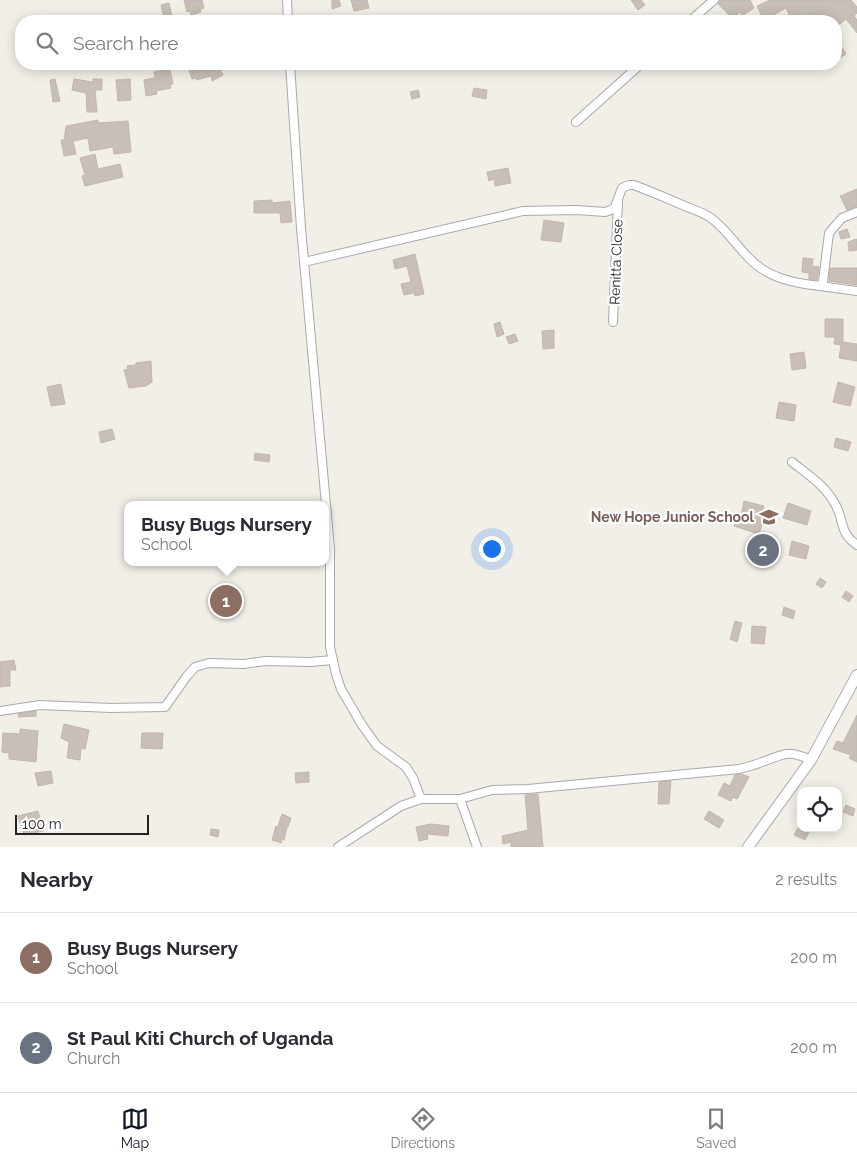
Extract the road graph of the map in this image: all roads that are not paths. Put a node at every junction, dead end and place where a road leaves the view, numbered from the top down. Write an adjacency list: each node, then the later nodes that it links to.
1 (287, 0): 3 (street)
2 (714, 0): 4 (street)
3 (288, 15)
4 (697, 15)
5 (290, 70): 10 (street)
6 (634, 70): 7 (street)
7 (576, 122)
8 (618, 202): 10 (street); 11 (street); 13 (street, Renitta Close)
9 (857, 212): 11 (street)
10 (304, 262): 15 (street)
11 (820, 286): 12 (street)
12 (857, 291)
13 (613, 322)
14 (792, 462): 17 (street)
15 (326, 501)
16 (329, 538): 18 (street)
17 (857, 545)
18 (333, 660): 20 (street); 22 (street)
19 (857, 675): 21 (street)
20 (0, 711)
21 (811, 760): 23 (street); 26 (street)
22 (421, 799): 23 (street); 24 (street)
23 (460, 799): 25 (street)
24 (338, 847)
25 (478, 847)
26 (748, 847)

